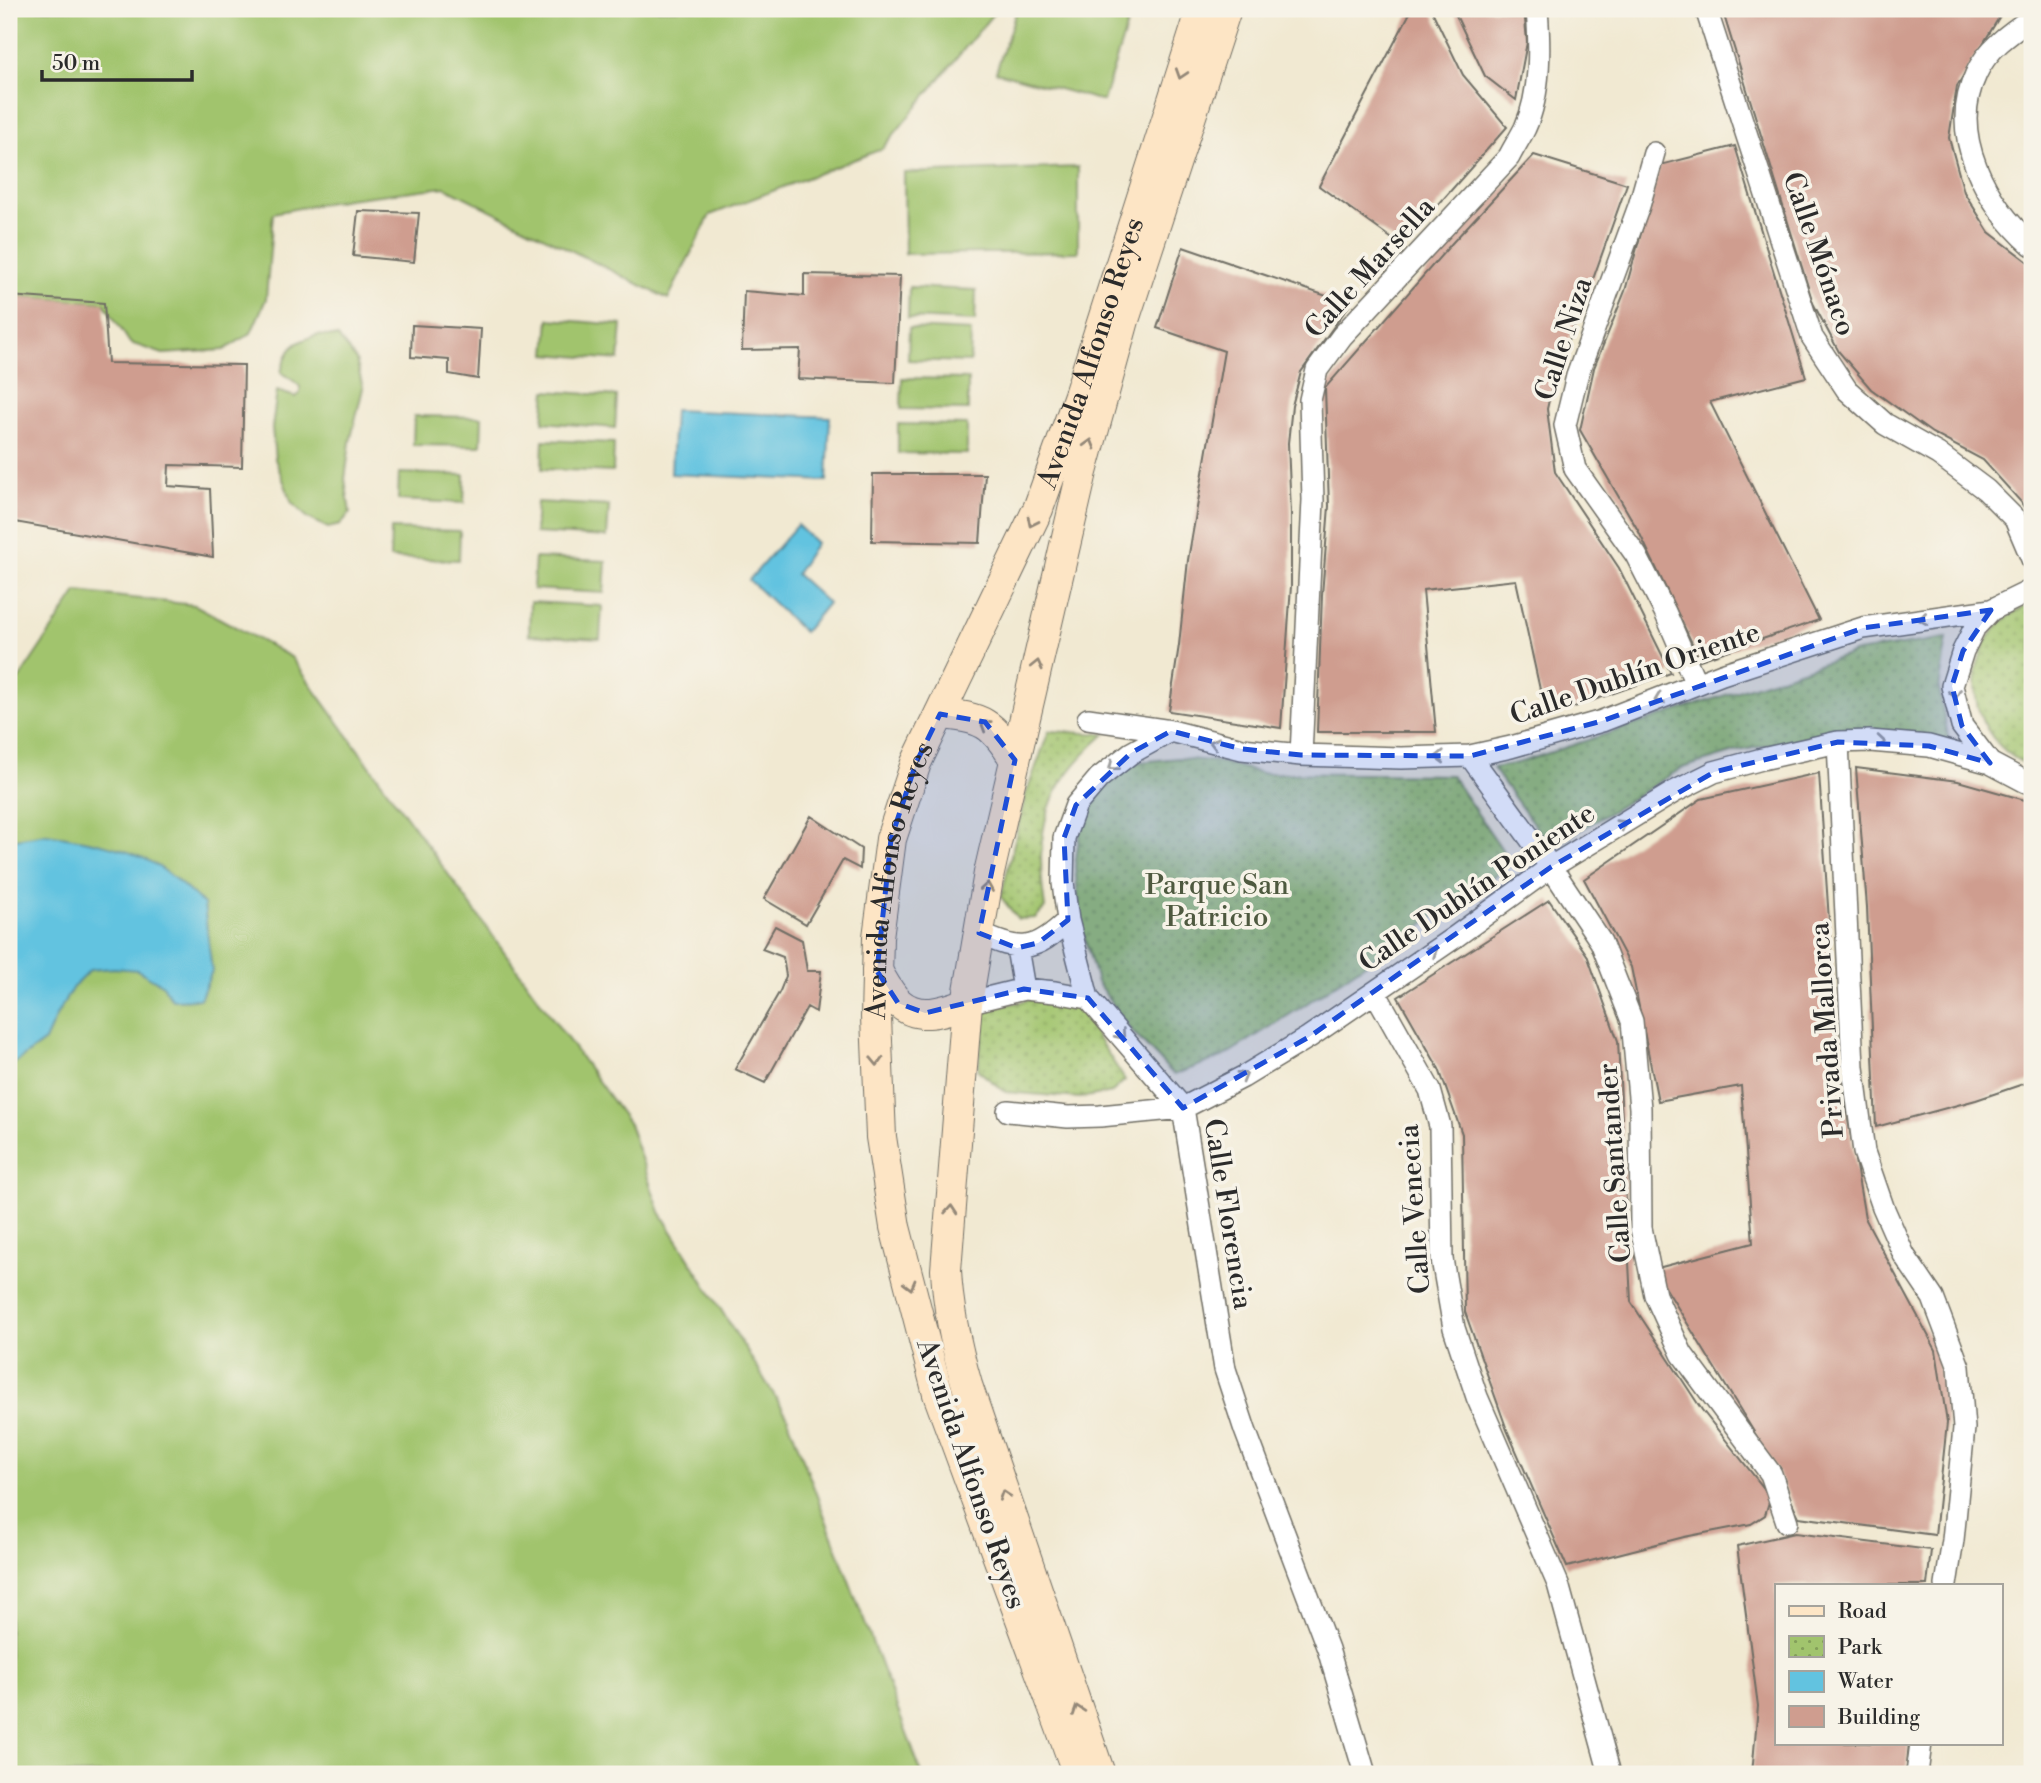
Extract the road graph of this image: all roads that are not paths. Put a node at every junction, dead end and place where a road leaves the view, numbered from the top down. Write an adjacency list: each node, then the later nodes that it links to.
1 (1202, 9): 12 (main road, Avenida Alfonso Reyes, one-way to 12)
2 (1226, 9): 18 (main road, Avenida Alfonso Reyes, one-way to 2)
3 (1537, 9): 16 (street, Calle Marsella)
4 (1706, 9): 8 (street, Calle Mónaco)
5 (2032, 18): 7 (street)
6 (1654, 153): 11 (street, Calle Niza)
7 (2032, 245)
8 (2032, 559)
9 (2032, 590): 10 (street, Calle Dublín Oriente)
10 (1991, 610): 11 (street, Calle Dublín Oriente, one-way to 11); 19 (street, Calle Dublín Oriente, one-way to 19)
11 (1696, 684): 17 (street, Calle Dublín Oriente, one-way to 17)
12 (940, 714): 18 (main road, one-way to 12); 25 (main road, Avenida Alfonso Reyes)
13 (1088, 719): 14 (street, Calle Dublín Oriente)
14 (1171, 731): 16 (street, Calle Dublín Oriente, one-way to 14); 22 (street, Calle Florencia, one-way to 22)
15 (1838, 742): 19 (street, Calle Dublín Poniente, one-way to 19); 21 (street, Calle Dublín Poniente, one-way to 15); 33 (street, Privada Mallorca)
16 (1301, 755): 17 (street, Calle Dublín Oriente, one-way to 16)
17 (1470, 756): 21 (street, Calle Santander)
18 (1015, 760): 23 (main road, Avenida Alfonso Reyes, one-way to 18)
19 (1990, 763): 20 (street, Calle Dublín Oriente)
20 (2029, 782)
21 (1551, 867): 27 (street, Calle Dublín Poniente, one-way to 21); 32 (street, Calle Santander)
22 (1069, 920): 24 (street); 28 (street, Calle Florencia)
23 (979, 933): 24 (street); 29 (main road, Avenida Alfonso Reyes)
24 (1017, 948): 26 (street)
25 (877, 971): 29 (main road); 35 (main road, Avenida Alfonso Reyes, one-way to 35)
26 (1024, 989): 28 (street); 29 (street)
27 (1375, 992): 30 (street, Calle Dublín Poniente, one-way to 27); 38 (street, Calle Venecia)
28 (1088, 998): 30 (street, Calle Florencia, one-way to 30)
29 (967, 1003): 36 (main road, Avenida Alfonso Reyes, one-way to 29)
30 (1183, 1108): 31 (street, Calle Dublín Poniente); 37 (street, Calle Florencia)
31 (1008, 1111)
32 (1787, 1522)
33 (1946, 1584)
34 (1922, 1744): 39 (street)
35 (1078, 1774)
36 (1100, 1774)
37 (1365, 1774)
38 (1610, 1774)
39 (1916, 1774)

